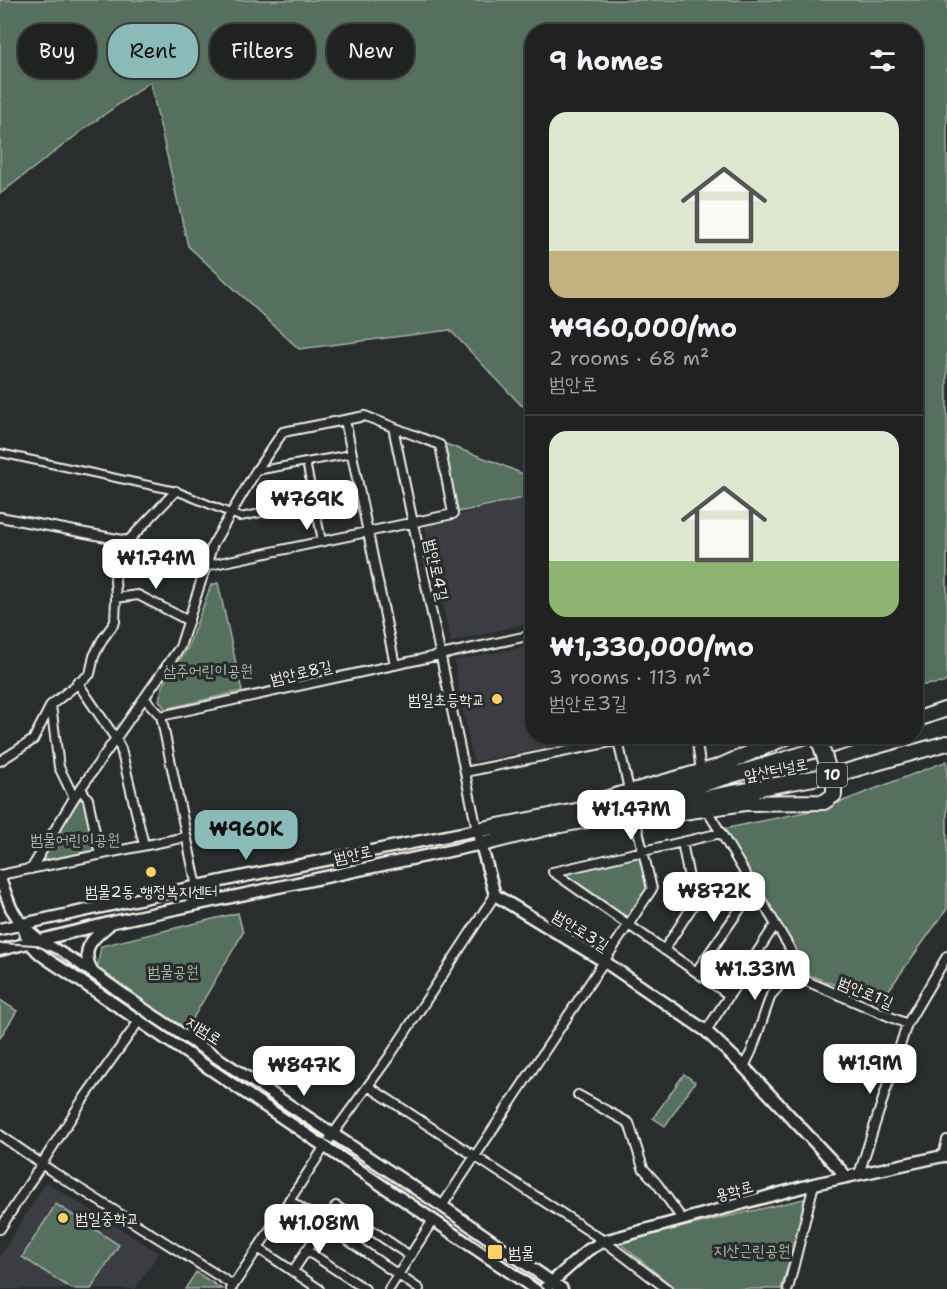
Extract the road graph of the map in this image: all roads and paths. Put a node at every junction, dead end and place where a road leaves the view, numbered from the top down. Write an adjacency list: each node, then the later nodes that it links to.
1 (345, 420): 2 (street); 4 (street); 6 (street)
2 (393, 427): 11 (street, 범안로4길); 11 (street)
3 (0, 453): 7 (street)
4 (351, 454): 5 (street); 12 (street)
5 (306, 462): 6 (street); 8 (street)
6 (256, 471): 9 (street)
7 (176, 490): 9 (street); 13 (street)
8 (314, 503): 9 (street); 14 (street)
9 (229, 514): 15 (street)
10 (0, 517): 13 (street)
11 (413, 522): 12 (street); 19 (street, 범안로4길)
12 (367, 531): 14 (street); 20 (street)
13 (128, 541): 16 (street)
14 (322, 541): 15 (street)
15 (205, 566): 17 (street)
16 (116, 598): 17 (street); 21 (street)
17 (189, 621): 22 (street)
18 (525, 637): 19 (street, 범안로8길)
19 (441, 655): 20 (street, 범안로8길); 37 (street, 범안로4길)
20 (395, 664): 25 (street, 범안로8길)
21 (78, 682): 23 (street); 27 (street)
22 (145, 699): 25 (street); 27 (street)
23 (51, 705): 35 (street); 41 (street)
24 (947, 709): 26 (highway)
25 (161, 716): 47 (street)
26 (923, 717)
27 (116, 739): 38 (street); 50 (street)
28 (947, 743): 40 (highway, 앞산터널로 / 10)
29 (595, 744): 37 (street)
30 (619, 744): 39 (street)
31 (697, 744): 36 (street)
32 (771, 744): 36 (highway)
33 (820, 744): 40 (highway, bridge)
34 (842, 744): 40 (highway, 앞산터널로 / 10)
35 (0, 761)
36 (701, 771): 39 (highway)
37 (465, 772): 45 (street, 범안로4길)
38 (81, 789): 41 (street); 52 (street)
39 (629, 790): 42 (highway)
40 (710, 796): 42 (highway, 범안로 / 10); 43 (highway); 44 (highway, 범안로 / 10); 46 (street)
41 (74, 798): 53 (street)
42 (561, 814): 45 (highway, 범안로 / 10)
43 (635, 818): 44 (highway); 51 (street)
44 (550, 827): 49 (highway, 범안로 / 10)
45 (477, 830): 49 (main road); 55 (main road, 범안로 / 10)
46 (721, 833): 48 (street); 56 (street)
47 (186, 837): 50 (street); 55 (street)
48 (682, 842): 51 (street); 65 (street)
49 (482, 844): 57 (main road); 58 (main road, 범안로 / 10)
50 (144, 845): 52 (street)
51 (644, 850): 60 (street); 60 (street)
52 (100, 855): 53 (street)
53 (31, 869): 54 (street)
54 (0, 877): 59 (main road)
55 (197, 887): 59 (main road, 범안로 / 10)
56 (754, 889): 61 (street); 69 (street)
57 (495, 895): 67 (main road, 범안로3길); 76 (street)
58 (113, 922): 63 (main road, 범안로 / 10); 68 (main road)
59 (22, 925): 62 (main road, 범안로); 63 (main road)
60 (629, 925): 65 (street); 67 (street)
61 (774, 925): 70 (street); 71 (street)
62 (0, 929)
63 (34, 941): 64 (main road, 범안로 / 10); 68 (main road, 지범로); 72 (main road)
64 (0, 950)
65 (664, 950): 69 (street)
66 (947, 956): 73 (street)
67 (605, 962): 74 (main road, 범안로3길); 82 (street)
68 (92, 972): 78 (main road, 지범로)
69 (696, 972): 71 (street)
70 (804, 980): 73 (street, 범안로1길); 75 (street)
71 (729, 995): 74 (street)
72 (139, 1021): 81 (main road); 84 (street)
73 (907, 1024): 85 (street)
74 (706, 1031): 75 (main road, 범안로3길)
75 (744, 1067): 85 (main road, 범안로3길)
76 (370, 1084): 78 (street); 82 (street)
77 (578, 1095): 89 (street)
78 (333, 1134): 81 (street); 88 (main road, 지범로)
79 (0, 1135): 84 (street)
80 (947, 1140): 83 (street)
81 (324, 1147): 87 (street); 90 (main road)
82 (477, 1156): 88 (street); 93 (street)
83 (945, 1156): 85 (main road, 용학로)
84 (42, 1164): 92 (street); 100 (street)
85 (853, 1175): 86 (main road, 용학로)
86 (814, 1184): 89 (main road, 용학로); 108 (street)
87 (289, 1200): 91 (street); 94 (street)
88 (442, 1206): 99 (main road, 지범로)
89 (682, 1219): 93 (main road, 용학로)
90 (433, 1220): 96 (street); 105 (main road)
91 (324, 1224): 95 (street); 96 (street); 98 (street)
92 (0, 1229)
93 (604, 1241): 99 (main road, 용학로); 107 (street)
94 (258, 1248): 97 (street); 100 (street)
95 (306, 1251): 97 (street); 102 (street)
96 (410, 1256): 98 (street)
97 (293, 1271): 101 (street)
98 (398, 1275): 103 (street); 104 (street)
99 (548, 1285): 106 (main road, 지범로)
100 (232, 1287)
101 (319, 1289)
102 (365, 1289)
103 (389, 1289)
104 (419, 1289)
105 (535, 1289)
106 (562, 1289)
107 (668, 1289)
108 (788, 1289)

